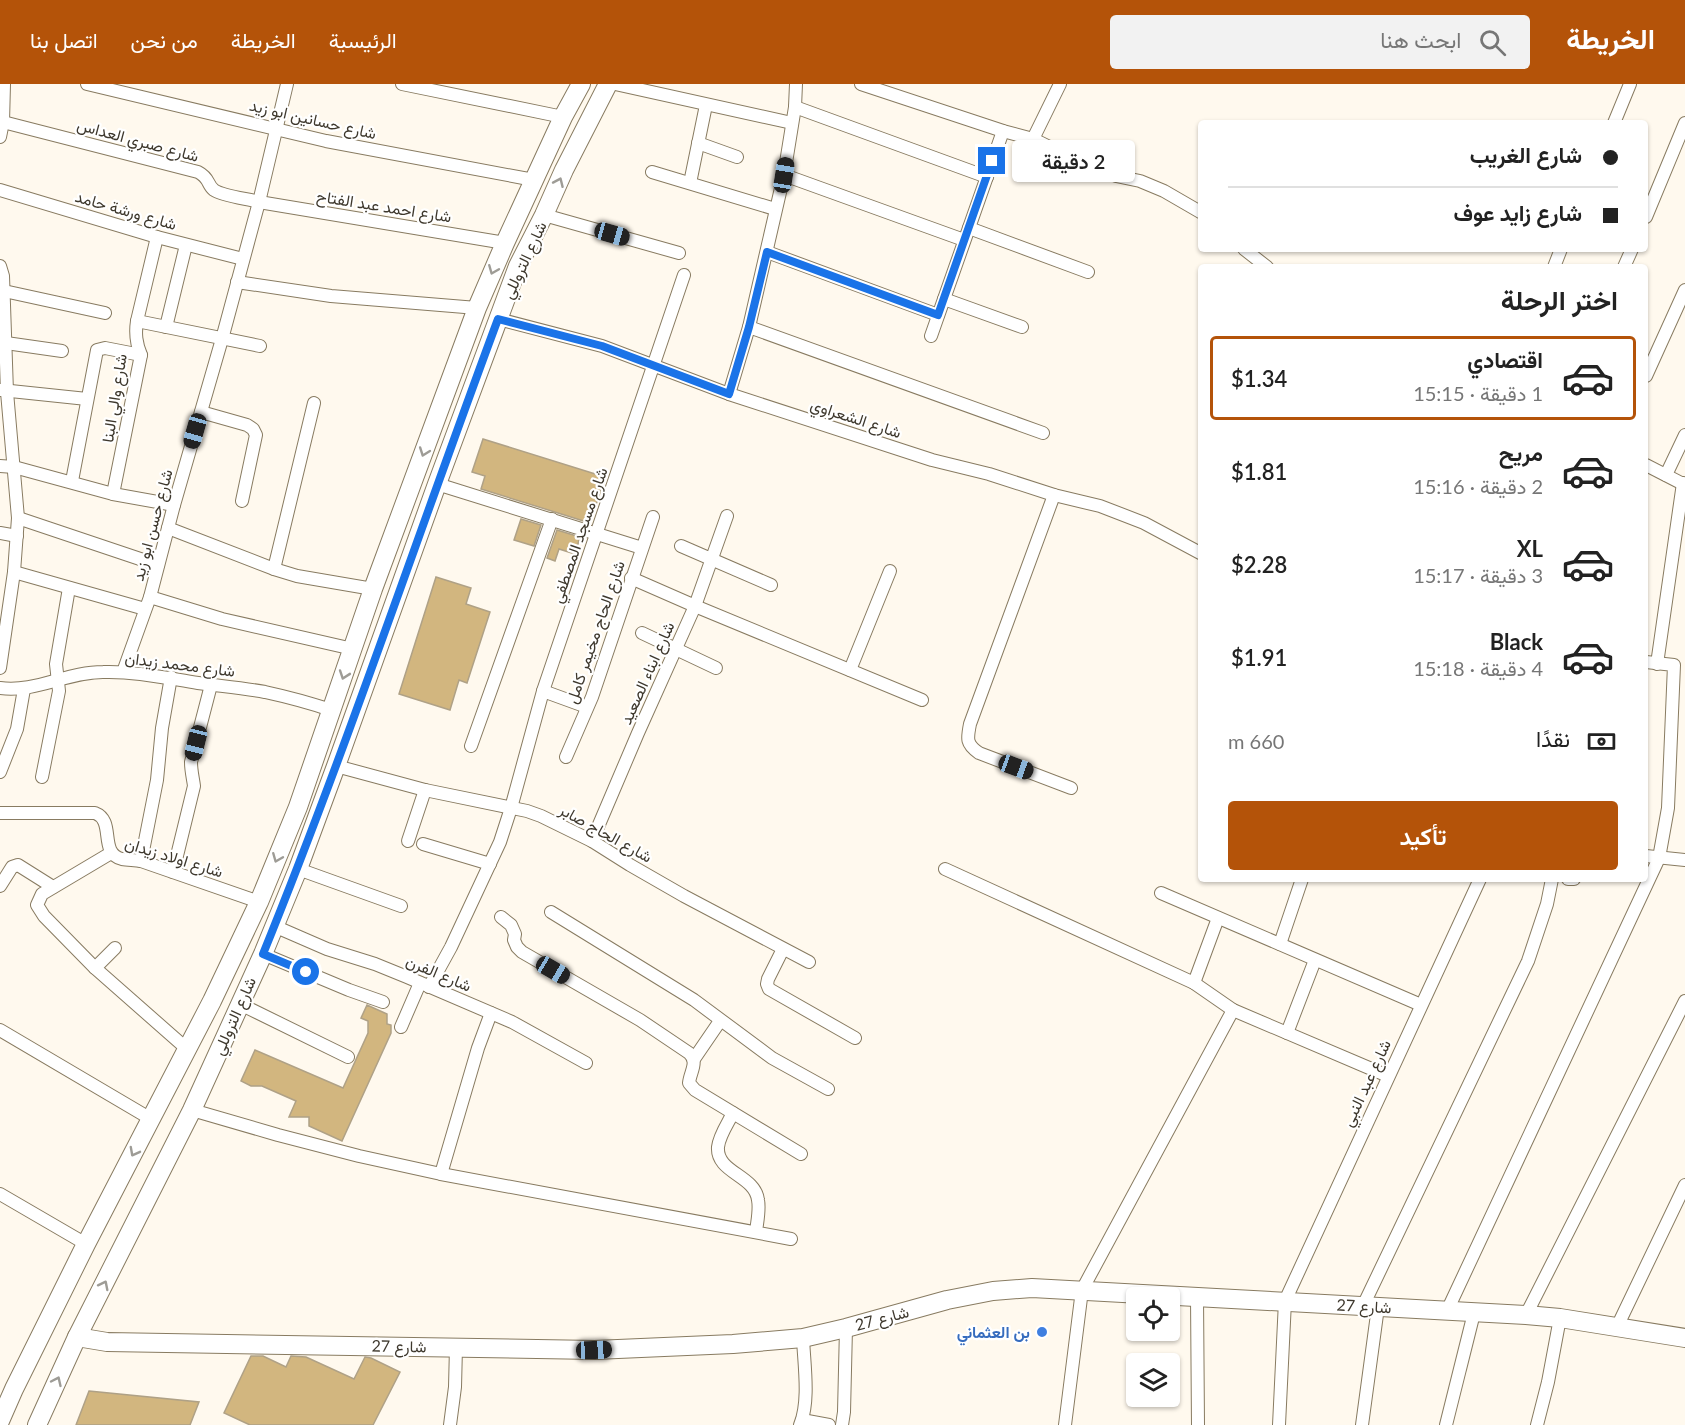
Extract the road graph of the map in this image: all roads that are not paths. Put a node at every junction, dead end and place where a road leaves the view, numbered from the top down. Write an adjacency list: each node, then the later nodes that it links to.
1 (4, 84): 17 (street)
2 (87, 84): 12 (street, شارع حسانين ابو زيد)
3 (287, 84): 20 (street, شارع حسن ابو زيد)
4 (402, 84): 15 (street)
5 (581, 84): 15 (street, شارع التروللي)
6 (608, 84): 36 (street, شارع التروللي, one-way to 6)
7 (615, 84): 13 (street)
8 (796, 84): 14 (street)
9 (861, 84): 21 (street)
10 (1060, 84): 23 (street)
11 (1630, 84): 16 (street)
12 (104, 86): 20 (street, شارع حسانين ابو زيد)
13 (706, 105): 18 (street); 24 (street)
14 (795, 107): 18 (street); 28 (street)
15 (563, 117): 29 (street, شارع التروللي)
16 (1615, 120)
17 (2, 123): 22 (street); 32 (street, شارع صبري العداس)
18 (792, 123): 27 (street)
19 (1685, 123): 35 (street)
20 (277, 129): 29 (street, شارع حسانين ابو زيد); 32 (street, شارع حسن ابو زيد)
21 (1003, 131): 23 (street); 28 (street)
22 (0, 136)
23 (1033, 139): 34 (street)
24 (698, 143): 25 (street); 30 (street)
25 (737, 157)
26 (652, 172): 30 (street)
27 (784, 175): 33 (street); 37 (street)
28 (987, 177): 37 (street)
29 (534, 180): 39 (street, شارع التروللي)
30 (690, 183): 33 (street)
31 (0, 190): 38 (street, شارع ورشة حامد)
32 (259, 202): 39 (street, شارع احمد عبد الفتاح); 44 (street, شارع حسن ابو زيد)
33 (775, 210): 41 (street)
34 (1198, 211)
35 (1648, 211)
36 (544, 215): 43 (street); 57 (street, شارع التروللي)
37 (967, 234): 47 (street); 52 (street)
38 (157, 237): 40 (street, شارع ورشة حامد); 58 (street, شارع والي البنا)
39 (504, 243): 53 (street, شارع التروللي, one-way to 53)
40 (186, 245): 44 (street, شارع ورشة حامد); 59 (street)
41 (767, 252): 55 (street); 60 (street)
42 (1248, 252): 45 (street)
43 (679, 253)
44 (243, 259): 49 (street, شارع حسن ابو زيد)
45 (1263, 264)
46 (0, 266): 51 (street)
47 (1088, 272)
48 (684, 275): 68 (street, شارع مسجد المصطفي)
49 (237, 282): 53 (street); 63 (street, شارع حسن ابو زيد)
50 (1685, 290): 69 (street)
51 (4, 291): 54 (street); 56 (street)
52 (944, 299): 55 (street); 61 (street)
53 (477, 308): 108 (street, شارع التروللي, one-way to 108)
54 (105, 313)
55 (938, 315): 62 (street)
56 (2, 318): 64 (street)
57 (498, 319): 68 (street, شارع الشعراوي); 82 (street, شارع التروللي)
58 (137, 321): 59 (street); 67 (street, شارع والي البنا)
59 (166, 327): 63 (street)
60 (749, 327): 71 (street); 75 (street)
61 (1022, 327)
62 (931, 336)
63 (222, 339): 65 (street); 74 (street, شارع حسن ابو زيد)
64 (6, 343): 66 (street); 70 (street)
65 (260, 346)
66 (62, 351)
67 (141, 355): 72 (street); 84 (street, شارع والي البنا)
68 (655, 365): 71 (street, شارع الشعراوي); 94 (street, شارع مسجد المصطفي)
69 (1648, 372)
70 (4, 391): 72 (street); 79 (street)
71 (729, 394): 85 (street, شارع الشعراوي)
72 (87, 399): 81 (street)
73 (314, 403): 101 (street)
74 (201, 412): 86 (street); 87 (street, شارع حسن ابو زيد)
75 (1043, 433)
76 (1685, 435): 80 (street)
77 (0, 466): 79 (street)
78 (1648, 466): 80 (street)
79 (14, 467): 81 (street); 90 (street)
80 (1666, 475): 83 (street)
81 (72, 481): 84 (street)
82 (436, 484): 91 (street); 132 (street, شارع التروللي)
83 (1684, 484): 115 (street)
84 (113, 494): 87 (street)
85 (1054, 495): 98 (street, شارع الشعراوي); 135 (street)
86 (242, 501)
87 (174, 505): 92 (street, شارع حسن ابو زيد)
88 (727, 516): 99 (street, شارع ابناء الصعيد)
89 (652, 517): 97 (street, شارع الحاج مخيمر كامل)
90 (18, 518): 95 (street); 100 (street)
91 (552, 519): 94 (street); 130 (street)
92 (168, 528): 100 (street, شارع حسن ابو زيد); 101 (street)
93 (0, 532): 95 (street)
94 (597, 534): 97 (street); 125 (street, شارع مسجد المصطفي)
95 (17, 536): 103 (street)
96 (681, 546): 99 (street)
97 (642, 548): 104 (street, شارع الحاج مخيمر كامل)
98 (1198, 552)
99 (712, 561): 105 (street); 110 (street, شارع ابناء الصعيد)
100 (158, 565): 109 (street, شارع حسن ابو زيد)
101 (274, 570): 108 (street)
102 (890, 571): 118 (street)
103 (14, 572): 106 (street); 107 (street)
104 (632, 578): 110 (street); 127 (street, شارع الحاج مخيمر كامل)
105 (771, 585)
106 (6, 586): 111 (street)
107 (69, 588): 109 (street); 121 (street)
108 (373, 589): 113 (street, شارع التروللي)
109 (147, 603): 113 (street); 119 (street, شارع حسن ابو زيد)
110 (695, 606): 114 (street, شارع ابناء الصعيد); 118 (street)
111 (3, 621): 116 (street)
112 (642, 633): 114 (street)
113 (353, 649): 128 (street, شارع التروللي, one-way to 128)
114 (676, 649): 117 (street); 140 (street, شارع ابناء الصعيد)
115 (1651, 663): 144 (street)
116 (0, 668)
117 (716, 668)
118 (850, 670): 126 (street)
119 (123, 672): 120 (street, شارع محمد زيدان); 121 (street, شارع محمد زيدان)
120 (171, 677): 122 (street, شارع محمد زيدان); 146 (street)
121 (58, 681): 124 (street, شارع محمد زيدان); 134 (street)
122 (211, 684): 128 (street, شارع محمد زيدان); 150 (street)
123 (0, 688): 124 (street, شارع محمد زيدان)
124 (24, 689): 129 (street)
125 (543, 691): 127 (street); 137 (street, شارع مسجد المصطفي)
126 (922, 700)
127 (587, 707): 131 (street, شارع الحاج مخيمر كامل)
128 (331, 710): 159 (street, شارع التروللي, one-way to 159)
129 (5, 746): 133 (street)
130 (471, 746)
131 (566, 757)
132 (336, 766): 136 (street, شارع الحاج صابر); 148 (street, شارع التروللي)
133 (0, 772)
134 (42, 777)
135 (1071, 788)
136 (425, 790): 137 (street, شارع الحاج صابر); 139 (street)
137 (511, 808): 140 (street, شارع الحاج صابر); 147 (street, شارع مسجد المصطفي)
138 (0, 813): 142 (street, شارع اولاد زيدان)
139 (408, 841)
140 (592, 841): 167 (street, شارع الحاج صابر)
141 (423, 844): 147 (street)
142 (111, 853): 146 (street, شارع اولاد زيدان); 157 (street)
143 (1648, 856): 144 (street)
144 (1659, 858): 145 (street); 155 (street)
145 (1685, 860)
146 (141, 861): 150 (street, شارع اولاد زيدان)
147 (490, 864): 173 (street, شارع مسجد المصطفي)
148 (297, 869): 160 (street); 164 (street, شارع التروللي)
149 (945, 869): 172 (street)
150 (173, 872): 159 (street, شارع اولاد زيدان)
151 (1301, 882): 165 (street)
152 (1479, 882): 177 (street, شارع عبد النبي)
153 (1551, 882): 205 (street)
154 (1648, 882): 206 (street)
155 (1648, 882)
156 (0, 886): 157 (street)
157 (53, 887): 171 (street)
158 (1161, 893): 163 (street)
159 (259, 902): 185 (street, شارع التروللي)
160 (401, 906)
161 (551, 912): 180 (street)
162 (501, 917): 187 (street)
163 (1218, 918): 165 (street); 172 (street)
164 (274, 926): 168 (street, شارع التروللي); 173 (street, شارع الفرن)
165 (1280, 944): 169 (street)
166 (115, 948): 171 (street)
167 (783, 949): 170 (street, شارع الحاج صابر); 184 (street)
168 (263, 954): 175 (street); 176 (street, شارع التروللي)
169 (1316, 960): 177 (street); 183 (street)
170 (809, 962)
171 (95, 968): 185 (street)
172 (1194, 983): 178 (street)
173 (424, 985): 179 (street, شارع الفرن); 181 (street, شارع مسجد المصطفي)
174 (1685, 1001): 208 (street)
175 (383, 1002)
176 (240, 1004): 186 (street); 192 (street, شارع التروللي)
177 (1420, 1005): 189 (street, شارع عبد النبي)
178 (1233, 1010): 183 (street); 202 (street)
179 (491, 1013): 188 (street, شارع الفرن); 196 (street)
180 (720, 1021): 187 (street); 191 (street)
181 (401, 1027)
182 (0, 1030): 194 (street)
183 (1287, 1033): 189 (street)
184 (855, 1038)
185 (187, 1049): 190 (street, شارع التروللي)
186 (348, 1057)
187 (694, 1059): 193 (street)
188 (586, 1063)
189 (1388, 1076): 204 (street, شارع عبد النبي)
190 (171, 1081): 192 (street); 194 (street, شارع التروللي)
191 (828, 1089)
192 (195, 1103): 196 (street); 212 (street, شارع التروللي, one-way to 192)
193 (733, 1113): 195 (street); 199 (street)
194 (151, 1119): 201 (street, شارع التروللي, one-way to 201)
195 (801, 1154)
196 (441, 1174): 199 (street)
197 (1685, 1185): 210 (street)
198 (0, 1194): 201 (street)
199 (756, 1232): 200 (street)
200 (791, 1239)
201 (86, 1244): 216 (street, شارع التروللي)
202 (1082, 1290): 203 (street, شارع 27); 211 (street, شارع 27); 223 (street)
203 (1197, 1297): 204 (street, شارع 27); 224 (street)
204 (1285, 1302): 205 (street, شارع 27); 225 (street)
205 (1371, 1307): 206 (street, شارع 27); 226 (street)
206 (1447, 1311): 207 (street, شارع 27)
207 (1474, 1313): 208 (street, شارع 27); 227 (street)
208 (1526, 1315): 209 (street, شارع 27)
209 (1560, 1318): 210 (street, شارع 27); 228 (street)
210 (1617, 1327): 214 (street, شارع 27)
211 (846, 1328): 213 (street, شارع 27); 222 (street)
212 (77, 1337): 215 (street, شارع 27); 219 (street, شارع التروللي, one-way to 212)
213 (802, 1338): 215 (street, شارع 27); 218 (street)
214 (1685, 1338)
215 (456, 1347): 220 (street)
216 (7, 1387): 217 (street, شارع التروللي)
217 (0, 1422)
218 (801, 1422): 221 (street)
219 (37, 1425)
220 (450, 1425)
221 (830, 1425)
222 (842, 1425)
223 (1065, 1425)
224 (1198, 1425)
225 (1279, 1425)
226 (1362, 1425)
227 (1446, 1425)
228 (1537, 1425)

